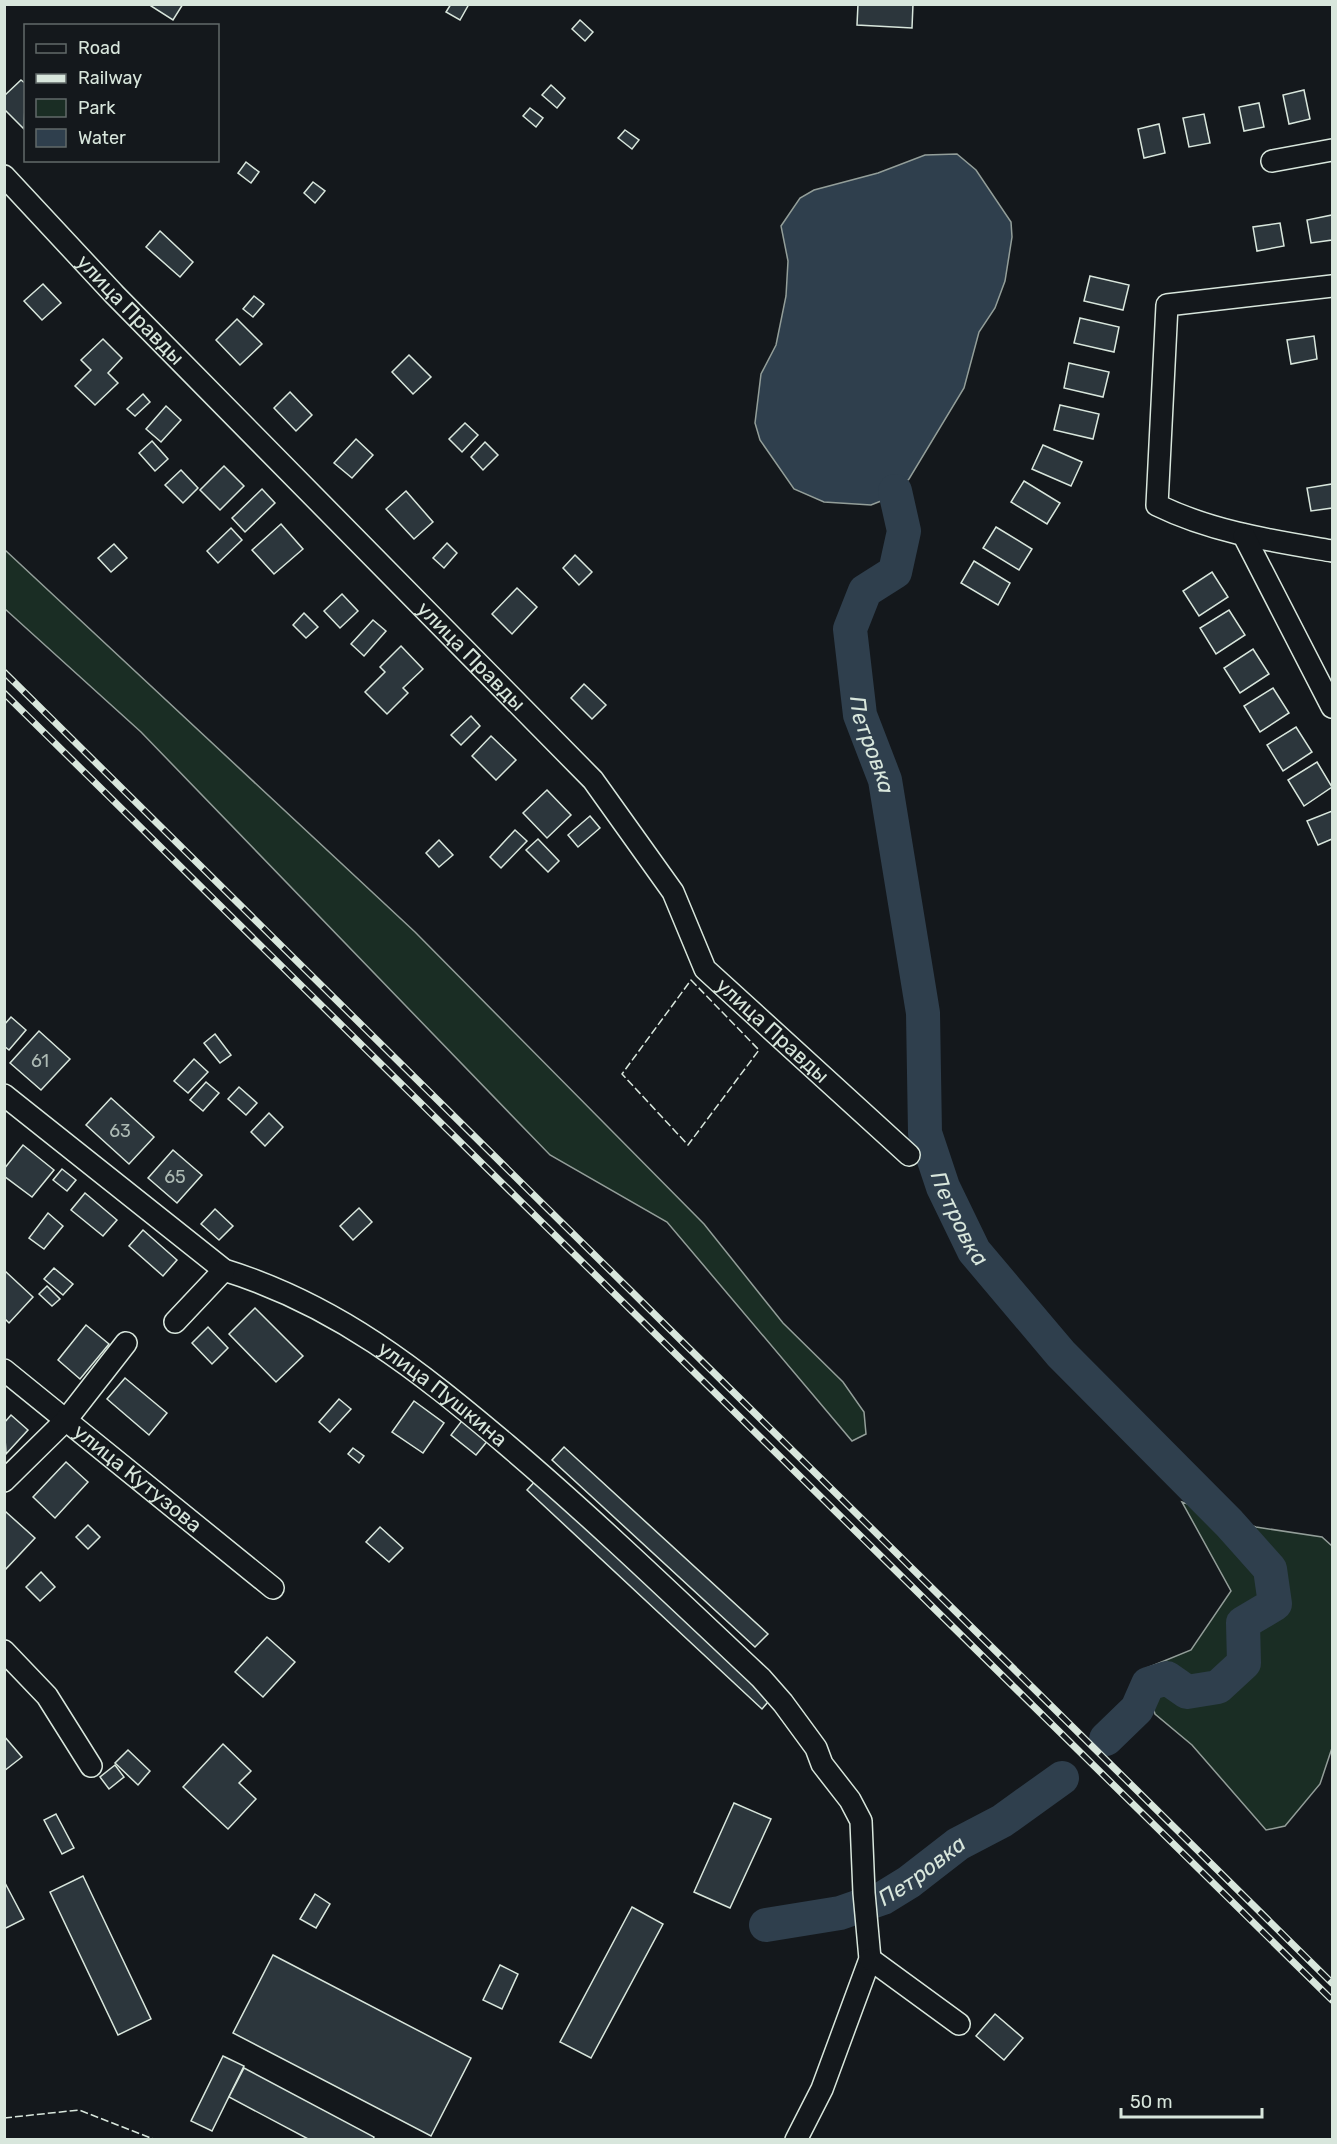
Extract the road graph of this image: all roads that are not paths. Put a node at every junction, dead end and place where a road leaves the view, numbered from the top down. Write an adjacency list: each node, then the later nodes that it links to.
1 (1332, 150): 2 (street)
2 (1272, 161)
3 (4, 176): 9 (street, улица Правды)
4 (1332, 286): 5 (street)
5 (1244, 536): 6 (street); 7 (street)
6 (1332, 551)
7 (1332, 707)
8 (4, 1095): 10 (street, улица Пушкина)
9 (909, 1155)
10 (224, 1270): 11 (street); 19 (street, улица Пушкина)
11 (175, 1322)
12 (126, 1343): 14 (street)
13 (4, 1370): 14 (street, улица Кутузова)
14 (66, 1420): 15 (street); 16 (street, улица Кутузова)
15 (4, 1481)
16 (273, 1588)
17 (4, 1651): 18 (street)
18 (91, 1766)
19 (870, 1959): 20 (street); 21 (street)
20 (959, 2024)
21 (796, 2139)

